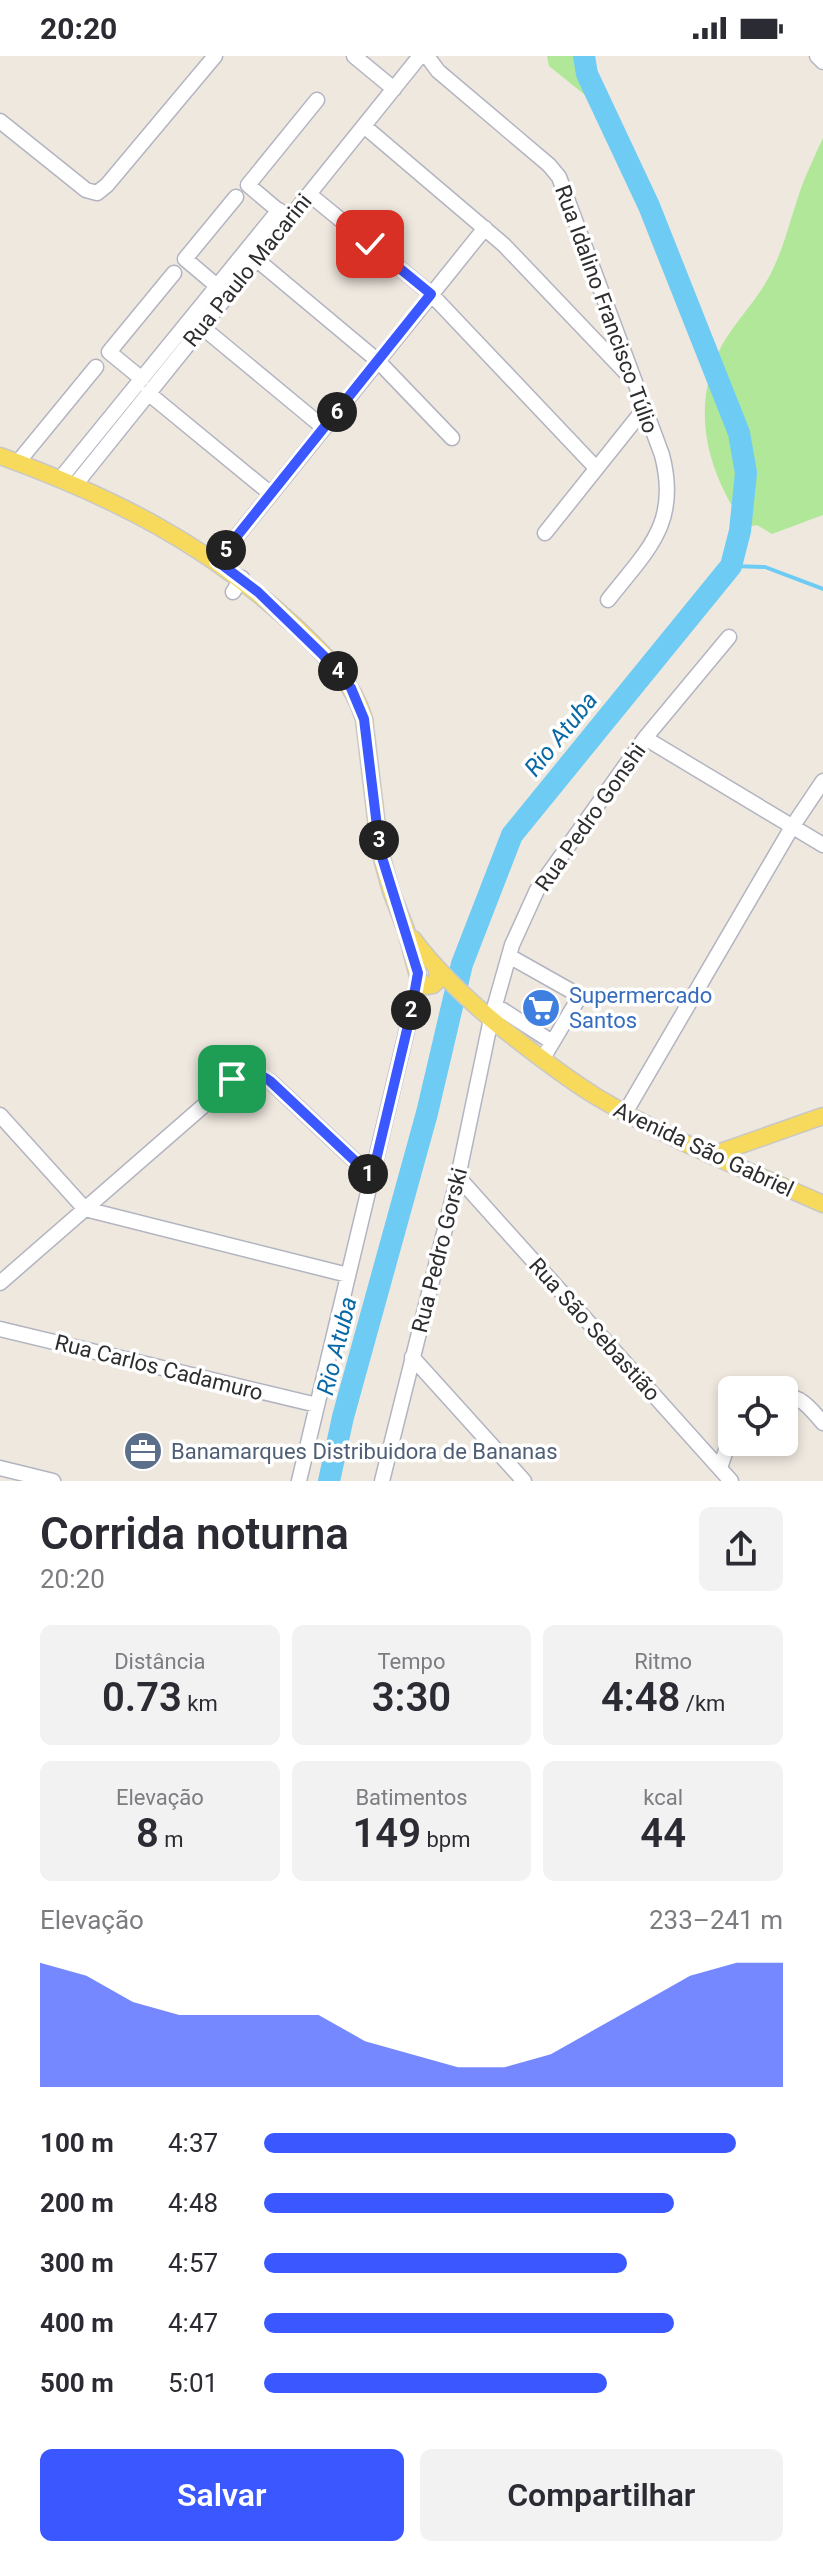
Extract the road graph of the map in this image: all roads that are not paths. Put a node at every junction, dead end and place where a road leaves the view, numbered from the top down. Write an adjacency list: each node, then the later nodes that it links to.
1 (215, 56): 9 (street)
2 (354, 56): 7 (street)
3 (420, 56): 7 (street, Rua Paulo Macarini)
4 (427, 56): 23 (street, Rua Idalino Francisco Túlio)
5 (817, 56): 6 (street)
6 (823, 62)
7 (394, 89): 10 (street, Rua Paulo Macarini)
8 (317, 100): 13 (street)
9 (0, 121)
10 (364, 126): 11 (street, Rua Paulo Macarini); 14 (street)
11 (309, 194): 13 (street, Rua Paulo Macarini); 18 (street)
12 (236, 197): 17 (street)
13 (284, 215): 15 (street, Rua Paulo Macarini); 17 (street)
14 (485, 228): 18 (street); 23 (street)
15 (256, 259): 19 (street, Rua Paulo Macarini); 20 (street)
16 (174, 273): 22 (street)
17 (217, 286): 22 (street)
18 (431, 294): 20 (street); 30 (street)
19 (202, 327): 24 (street, Rua Paulo Macarini); 26 (street)
20 (378, 361): 26 (street); 27 (street)
21 (96, 367): 29 (street)
22 (142, 379): 31 (street)
23 (632, 380): 25 (street, Rua Idalino Francisco Túlio)
24 (148, 393): 31 (street, Rua Paulo Macarini); 32 (street)
25 (644, 409): 30 (street); 35 (street, Rua Idalino Francisco Túlio)
26 (324, 428): 32 (street)
27 (452, 438)
28 (0, 456): 29 (main road)
29 (18, 462): 31 (main road)
30 (596, 468): 33 (street)
31 (67, 482): 34 (main road)
32 (271, 494): 34 (street)
33 (545, 533)
34 (217, 561): 42 (main road)
35 (608, 600)
36 (729, 637): 37 (street, Rua Pedro Gonshi)
37 (645, 738): 39 (street); 41 (street, Rua Pedro Gonshi)
38 (823, 781): 39 (street)
39 (792, 827): 40 (street); 46 (street)
40 (823, 845)
41 (509, 956): 43 (street, Rua Pedro Gonshi); 44 (street)
42 (428, 976): 43 (main road, Avenida São Gabriel); 50 (street)
43 (493, 1012): 44 (street); 45 (main road, Avenida São Gabriel); 51 (street, Rua Pedro Gorski)
44 (552, 1042): 45 (street)
45 (542, 1060): 46 (main road, Avenida São Gabriel)
46 (625, 1113): 49 (main road, Avenida São Gabriel)
47 (0, 1115): 53 (street)
48 (823, 1116): 49 (main road)
49 (712, 1155): 52 (main road, Avenida São Gabriel)
50 (372, 1177): 53 (street); 54 (street)
51 (458, 1177): 57 (street, Rua Pedro Gorski); 63 (street, Rua São Sebastião)
52 (823, 1204)
53 (85, 1209): 54 (street); 55 (street)
54 (348, 1275): 59 (street)
55 (0, 1283)
56 (0, 1329): 59 (street, Rua Carlos Cadamuro)
57 (412, 1357): 66 (street, Rua Pedro Gorski); 67 (street)
58 (798, 1399): 60 (street)
59 (317, 1405): 65 (street)
60 (823, 1423)
61 (724, 1456): 63 (street)
62 (0, 1468): 64 (street)
63 (720, 1468): 68 (street, Rua São Sebastião)
64 (53, 1481)
65 (299, 1481)
66 (382, 1481)
67 (524, 1481)
68 (731, 1481)

